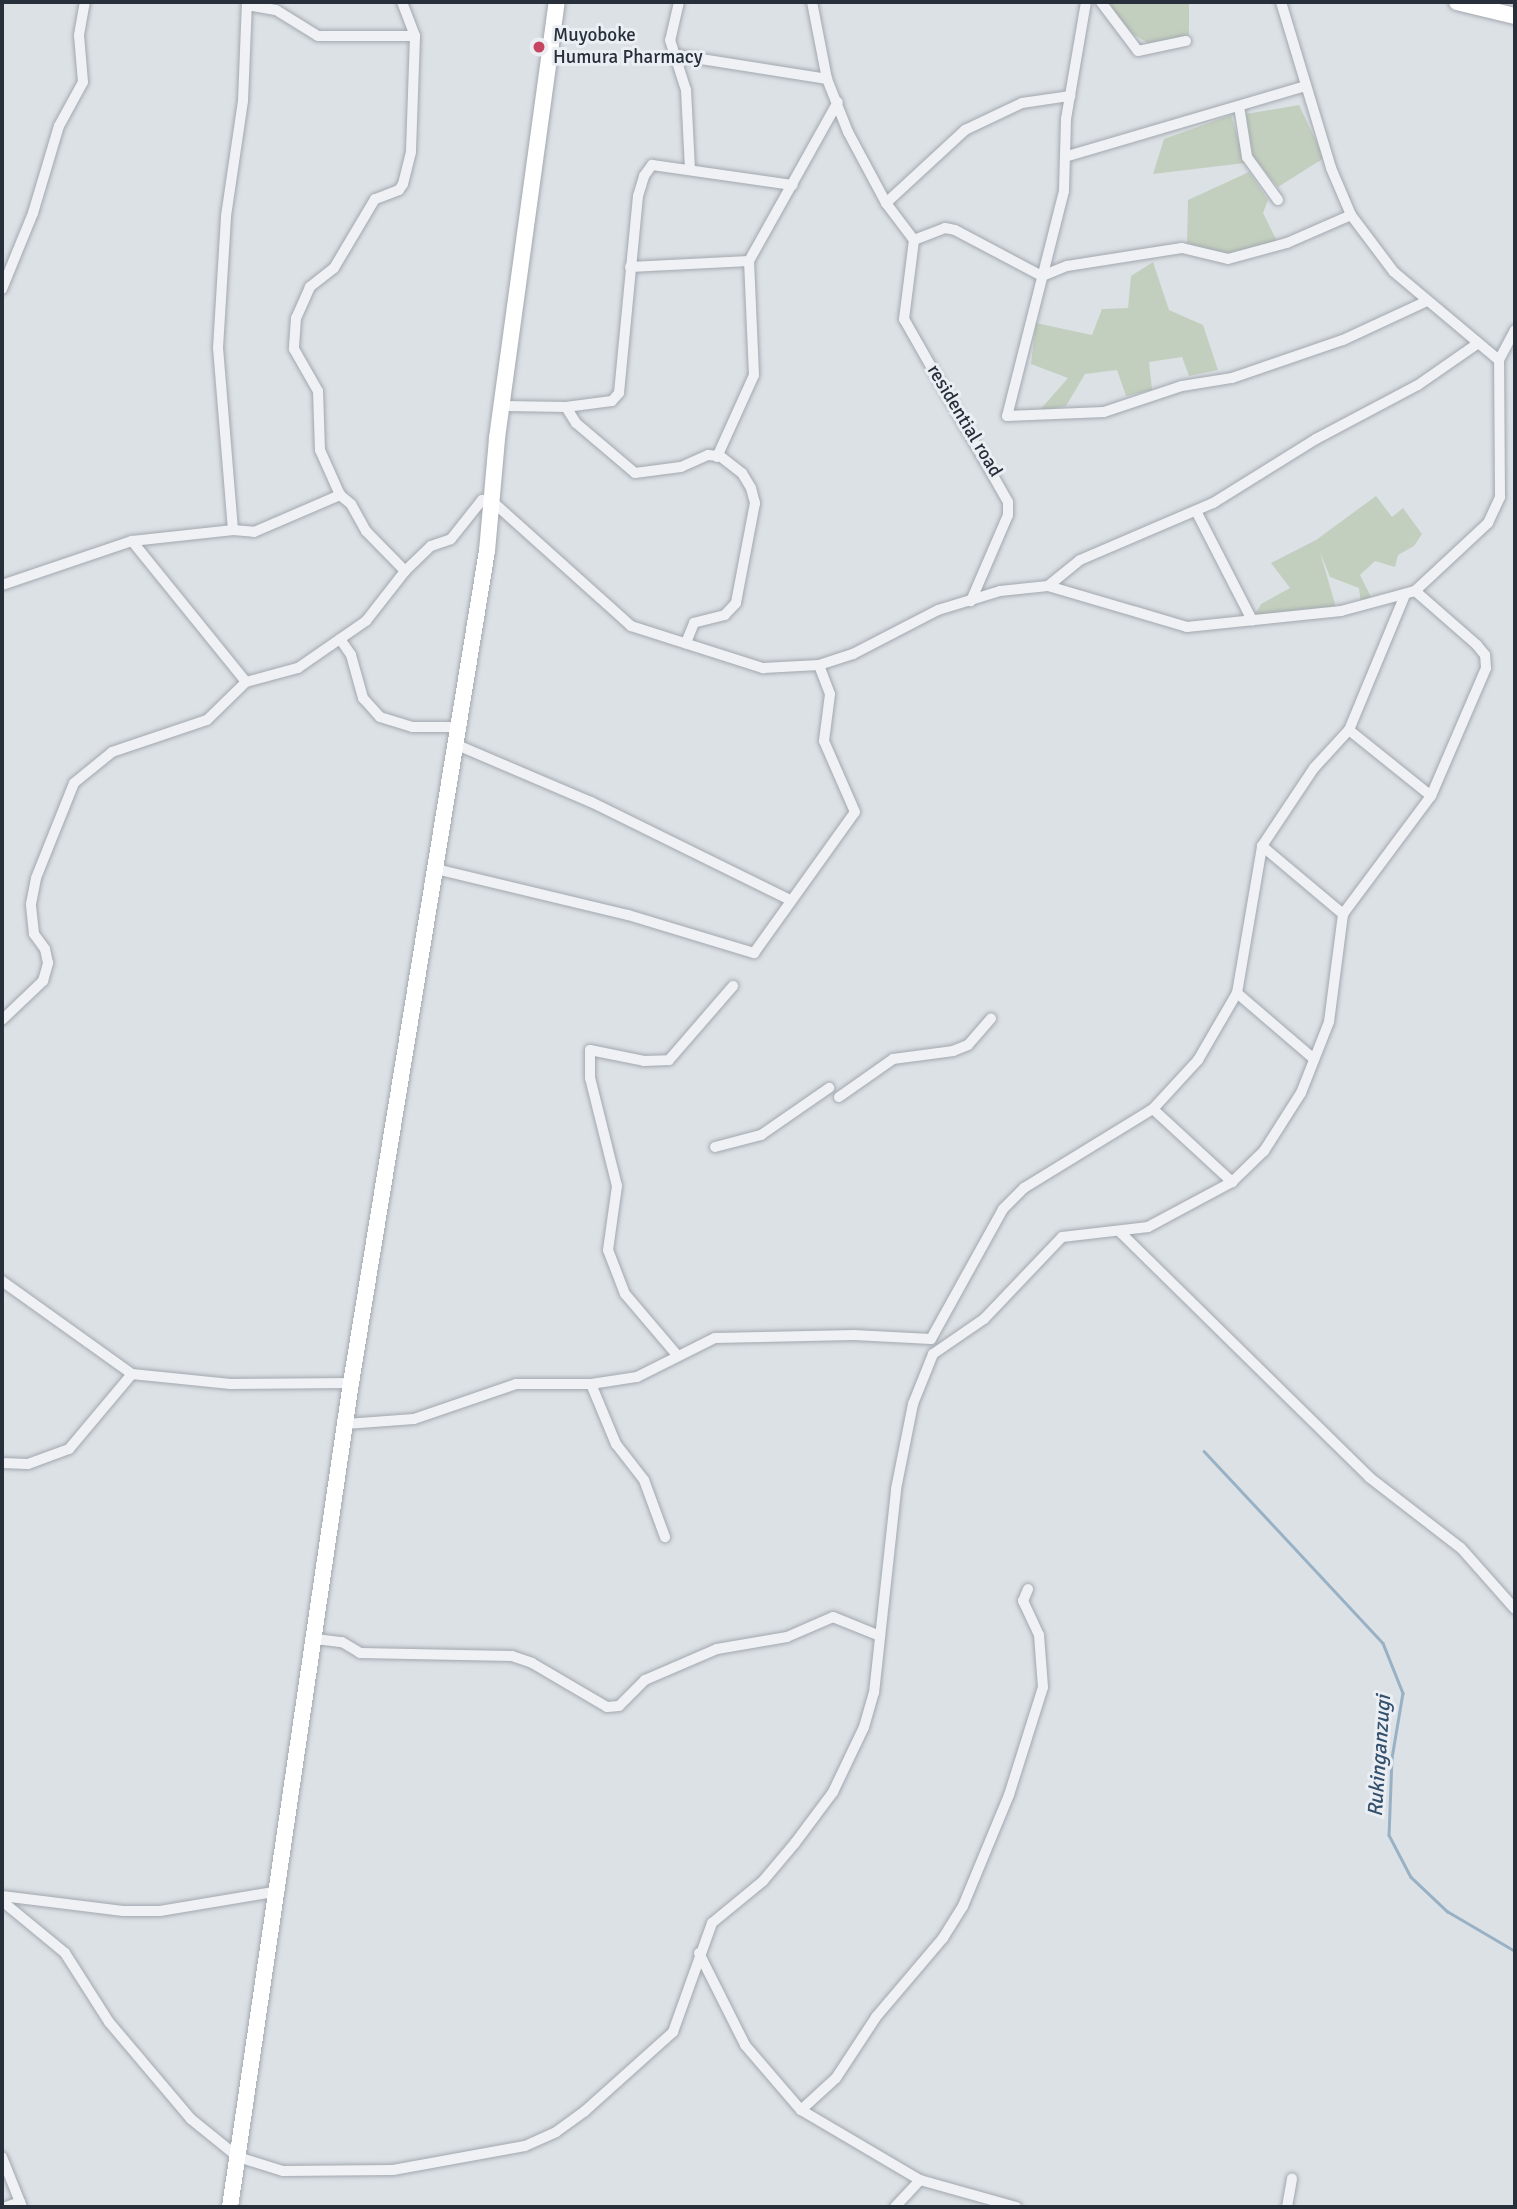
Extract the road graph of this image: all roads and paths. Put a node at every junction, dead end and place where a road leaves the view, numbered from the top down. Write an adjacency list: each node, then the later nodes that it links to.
1 (85, 2): 31 (street)
2 (402, 2): 12 (street)
3 (557, 2): 20 (main road)
4 (679, 2): 14 (street)
5 (812, 2): 15 (street)
6 (1086, 2): 17 (street, residential road)
7 (1101, 2): 13 (street)
8 (1281, 2): 16 (street)
9 (1457, 2): 11 (main road)
10 (247, 3): 12 (street); 43 (street)
11 (1515, 14)
12 (415, 36): 40 (street)
13 (1186, 41)
14 (676, 55): 15 (street); 22 (street)
15 (827, 79): 18 (street)
16 (1306, 86): 19 (street); 26 (street)
17 (1070, 96): 21 (street, residential road); 25 (street)
18 (838, 102): 23 (street); 25 (street)
19 (1239, 106): 21 (street); 24 (street)
20 (543, 107): 36 (main road); 38 (street)
21 (1068, 156): 30 (street, residential road)
22 (690, 169): 23 (street); 29 (street)
23 (793, 185): 28 (street)
24 (1278, 200)
25 (886, 204): 27 (street)
26 (1351, 215): 30 (street); 32 (street)
27 (914, 240): 30 (street); 50 (street, residential road)
28 (749, 261): 29 (street); 39 (street)
29 (630, 267): 37 (street)
30 (1042, 276): 32 (street, residential road)
31 (2, 289)
32 (1425, 302): 34 (street)
33 (1515, 330): 35 (street)
34 (1477, 344): 35 (street); 42 (street)
35 (1499, 360): 48 (street)
36 (505, 406): 37 (street); 38 (main road)
37 (566, 407): 39 (street)
38 (496, 457): 41 (main road); 53 (street)
39 (717, 457): 54 (street)
40 (340, 495): 43 (street); 45 (street)
41 (493, 502): 45 (street); 53 (main road); 54 (street)
42 (1195, 512): 47 (street); 51 (street)
43 (233, 530): 44 (street)
44 (132, 541): 46 (street); 56 (street)
45 (405, 571): 52 (street)
46 (2, 585)
47 (1048, 586): 50 (street); 51 (street)
48 (1415, 591): 49 (street); 60 (street)
49 (1404, 597): 51 (street); 58 (street)
50 (971, 601): 55 (street)
51 (1252, 620)
52 (340, 639): 56 (street); 57 (street)
53 (472, 643): 57 (main road)
54 (686, 643): 55 (street)
55 (819, 665): 63 (street)
56 (246, 682): 68 (street)
57 (458, 727): 59 (main road)
58 (1349, 730): 60 (street); 61 (street)
59 (455, 744): 62 (main road); 63 (street)
60 (1431, 796): 64 (street)
61 (1262, 846): 64 (street); 66 (street)
62 (436, 869): 63 (street); 79 (main road)
63 (790, 900)
64 (1343, 914): 69 (street)
65 (733, 986): 77 (street)
66 (1237, 993): 69 (street); 72 (street)
67 (991, 1019): 71 (street)
68 (2, 1020)
69 (1314, 1059): 74 (street)
70 (830, 1088): 73 (street)
71 (839, 1097)
72 (1153, 1109): 74 (street); 77 (street)
73 (715, 1147)
74 (1232, 1182): 75 (street)
75 (1121, 1232): 85 (street); 86 (street)
76 (2, 1281): 78 (street)
77 (677, 1355): 80 (street)
78 (132, 1374): 79 (street); 82 (street)
79 (351, 1382): 81 (main road)
80 (592, 1384): 81 (street); 83 (street)
81 (346, 1424): 87 (main road)
82 (2, 1463)
83 (665, 1537)
84 (1028, 1589): 91 (street)
85 (1515, 1609)
86 (880, 1636): 87 (street); 90 (street)
87 (316, 1639): 88 (main road)
88 (280, 1891): 89 (street); 93 (main road)
89 (2, 1898): 93 (street)
90 (699, 1953): 91 (street); 93 (street)
91 (801, 2110): 95 (street)
92 (2, 2157): 96 (street)
93 (238, 2157): 98 (main road)
94 (1292, 2178): 101 (street)
95 (920, 2180): 99 (street); 100 (street)
96 (21, 2204): 97 (street)
97 (6, 2207)
98 (230, 2207)
99 (895, 2207)
100 (1016, 2207)
101 (1287, 2207)

